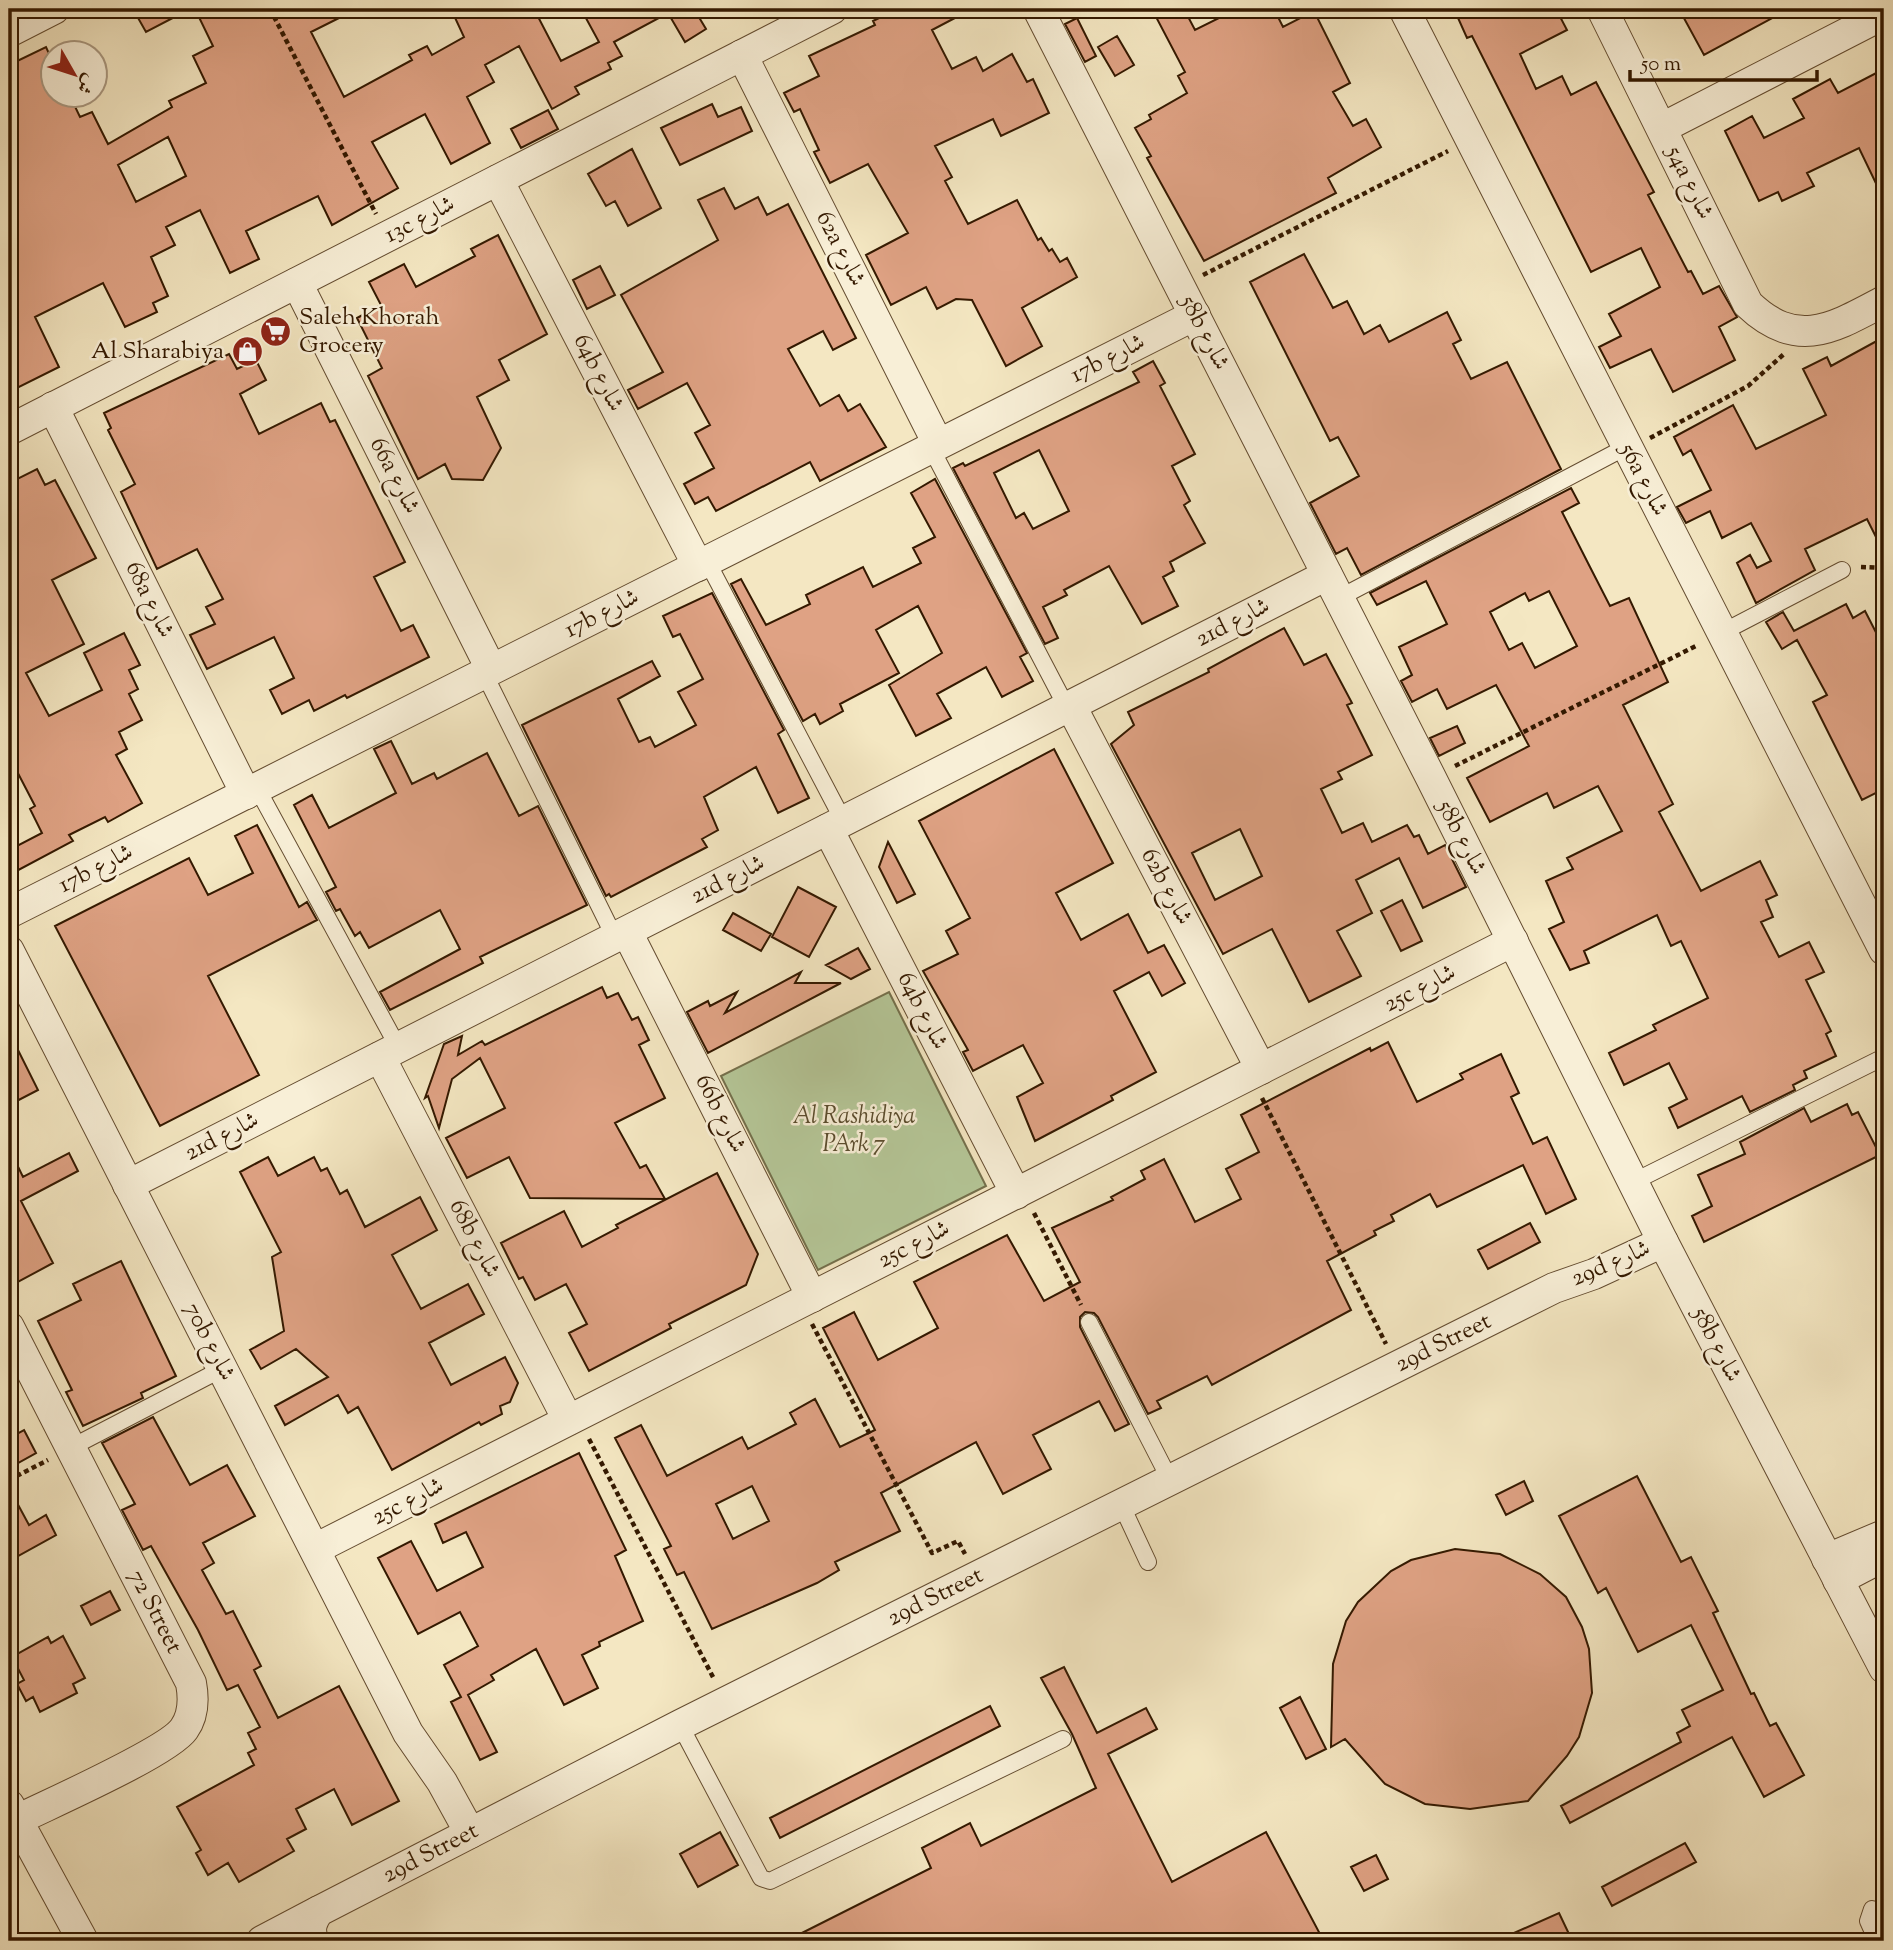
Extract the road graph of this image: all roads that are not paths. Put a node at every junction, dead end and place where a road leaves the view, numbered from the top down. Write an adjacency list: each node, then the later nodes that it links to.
1 (54, 9): 7 (street)
2 (832, 9): 8 (street, 13c شارع)
3 (1038, 9): 13 (street, 58b شارع)
4 (1404, 9): 17 (street, 56a شارع)
5 (1602, 9): 9 (street, 54a شارع)
6 (1884, 13): 9 (street)
7 (9, 32)
8 (742, 55): 10 (street, 13c شارع); 16 (street, 62a شارع)
9 (1662, 128): 12 (street, 54a شارع)
10 (498, 180): 11 (street, 13c شارع); 18 (street, 64b شارع)
11 (297, 283): 14 (street, 13c شارع); 22 (street, 66a شارع)
12 (1884, 301)
13 (1195, 315): 16 (street, 17b شارع); 20 (street, 58b شارع)
14 (53, 407): 15 (street, 13c شارع); 24 (street, 68a شارع)
15 (9, 430)
16 (934, 446): 18 (street, 17b شارع); 23 (lane)
17 (1627, 448): 20 (lane); 21 (street, 56a شارع)
18 (702, 563): 22 (street, 17b شارع); 25 (lane)
19 (1842, 570): 21 (lane)
20 (1333, 587): 23 (street, 21d شارع); 28 (street, 58b شارع)
21 (1721, 633): 29 (street, 56a شارع)
22 (487, 671): 24 (street, 17b شارع); 27 (lane)
23 (1069, 707): 25 (street, 21d شارع); 33 (street, 62b شارع)
24 (251, 791): 26 (street, 17b شارع); 31 (lane)
25 (836, 825): 27 (street, 21d شارع); 36 (street, 64b شارع)
26 (9, 913)
27 (621, 935): 31 (street, 21d شارع); 39 (street, 66b شارع)
28 (1513, 941): 33 (street, 25c شارع); 34 (street, 58b شارع)
29 (1884, 950)
30 (9, 951): 35 (street, 70b شارع)
31 (389, 1052): 35 (street, 21d شارع); 43 (street, 68b شارع)
32 (1884, 1057): 34 (lane)
33 (1255, 1072): 36 (street, 25c شارع)
34 (1633, 1182): 37 (street, 58b شارع)
35 (128, 1185): 42 (street, 70b شارع)
36 (1019, 1192): 39 (street, 25c شارع)
37 (1659, 1233): 38 (street, 29d شارع); 51 (street, 58b شارع)
38 (1553, 1288): 45 (street, 29d Street)
39 (806, 1300): 43 (street, 25c شارع)
40 (1089, 1322): 45 (lane)
41 (9, 1327): 44 (street, 72 Street)
42 (222, 1369): 44 (lane); 48 (street, 70b شارع)
43 (573, 1418): 48 (street, 25c شارع)
44 (71, 1448): 55 (street, 72 Street)
45 (1170, 1480): 46 (street, 29d Street)
46 (1121, 1504): 50 (lane); 53 (street, 29d Street)
47 (1884, 1535): 51 (street)
48 (315, 1549): 56 (street, 70b شارع)
49 (1884, 1556): 51 (street)
50 (1148, 1562)
51 (1832, 1570): 52 (street, 58b شارع)
52 (1884, 1668)
53 (680, 1725): 54 (lane); 56 (street, 29d Street)
54 (1063, 1739)
55 (13, 1813): 59 (street)
56 (462, 1837): 58 (street, 29d Street)
57 (1884, 1919): 61 (lane)
58 (315, 1923): 60 (street, 29d Street)
59 (83, 1941)
60 (262, 1941)
61 (1877, 1941)

